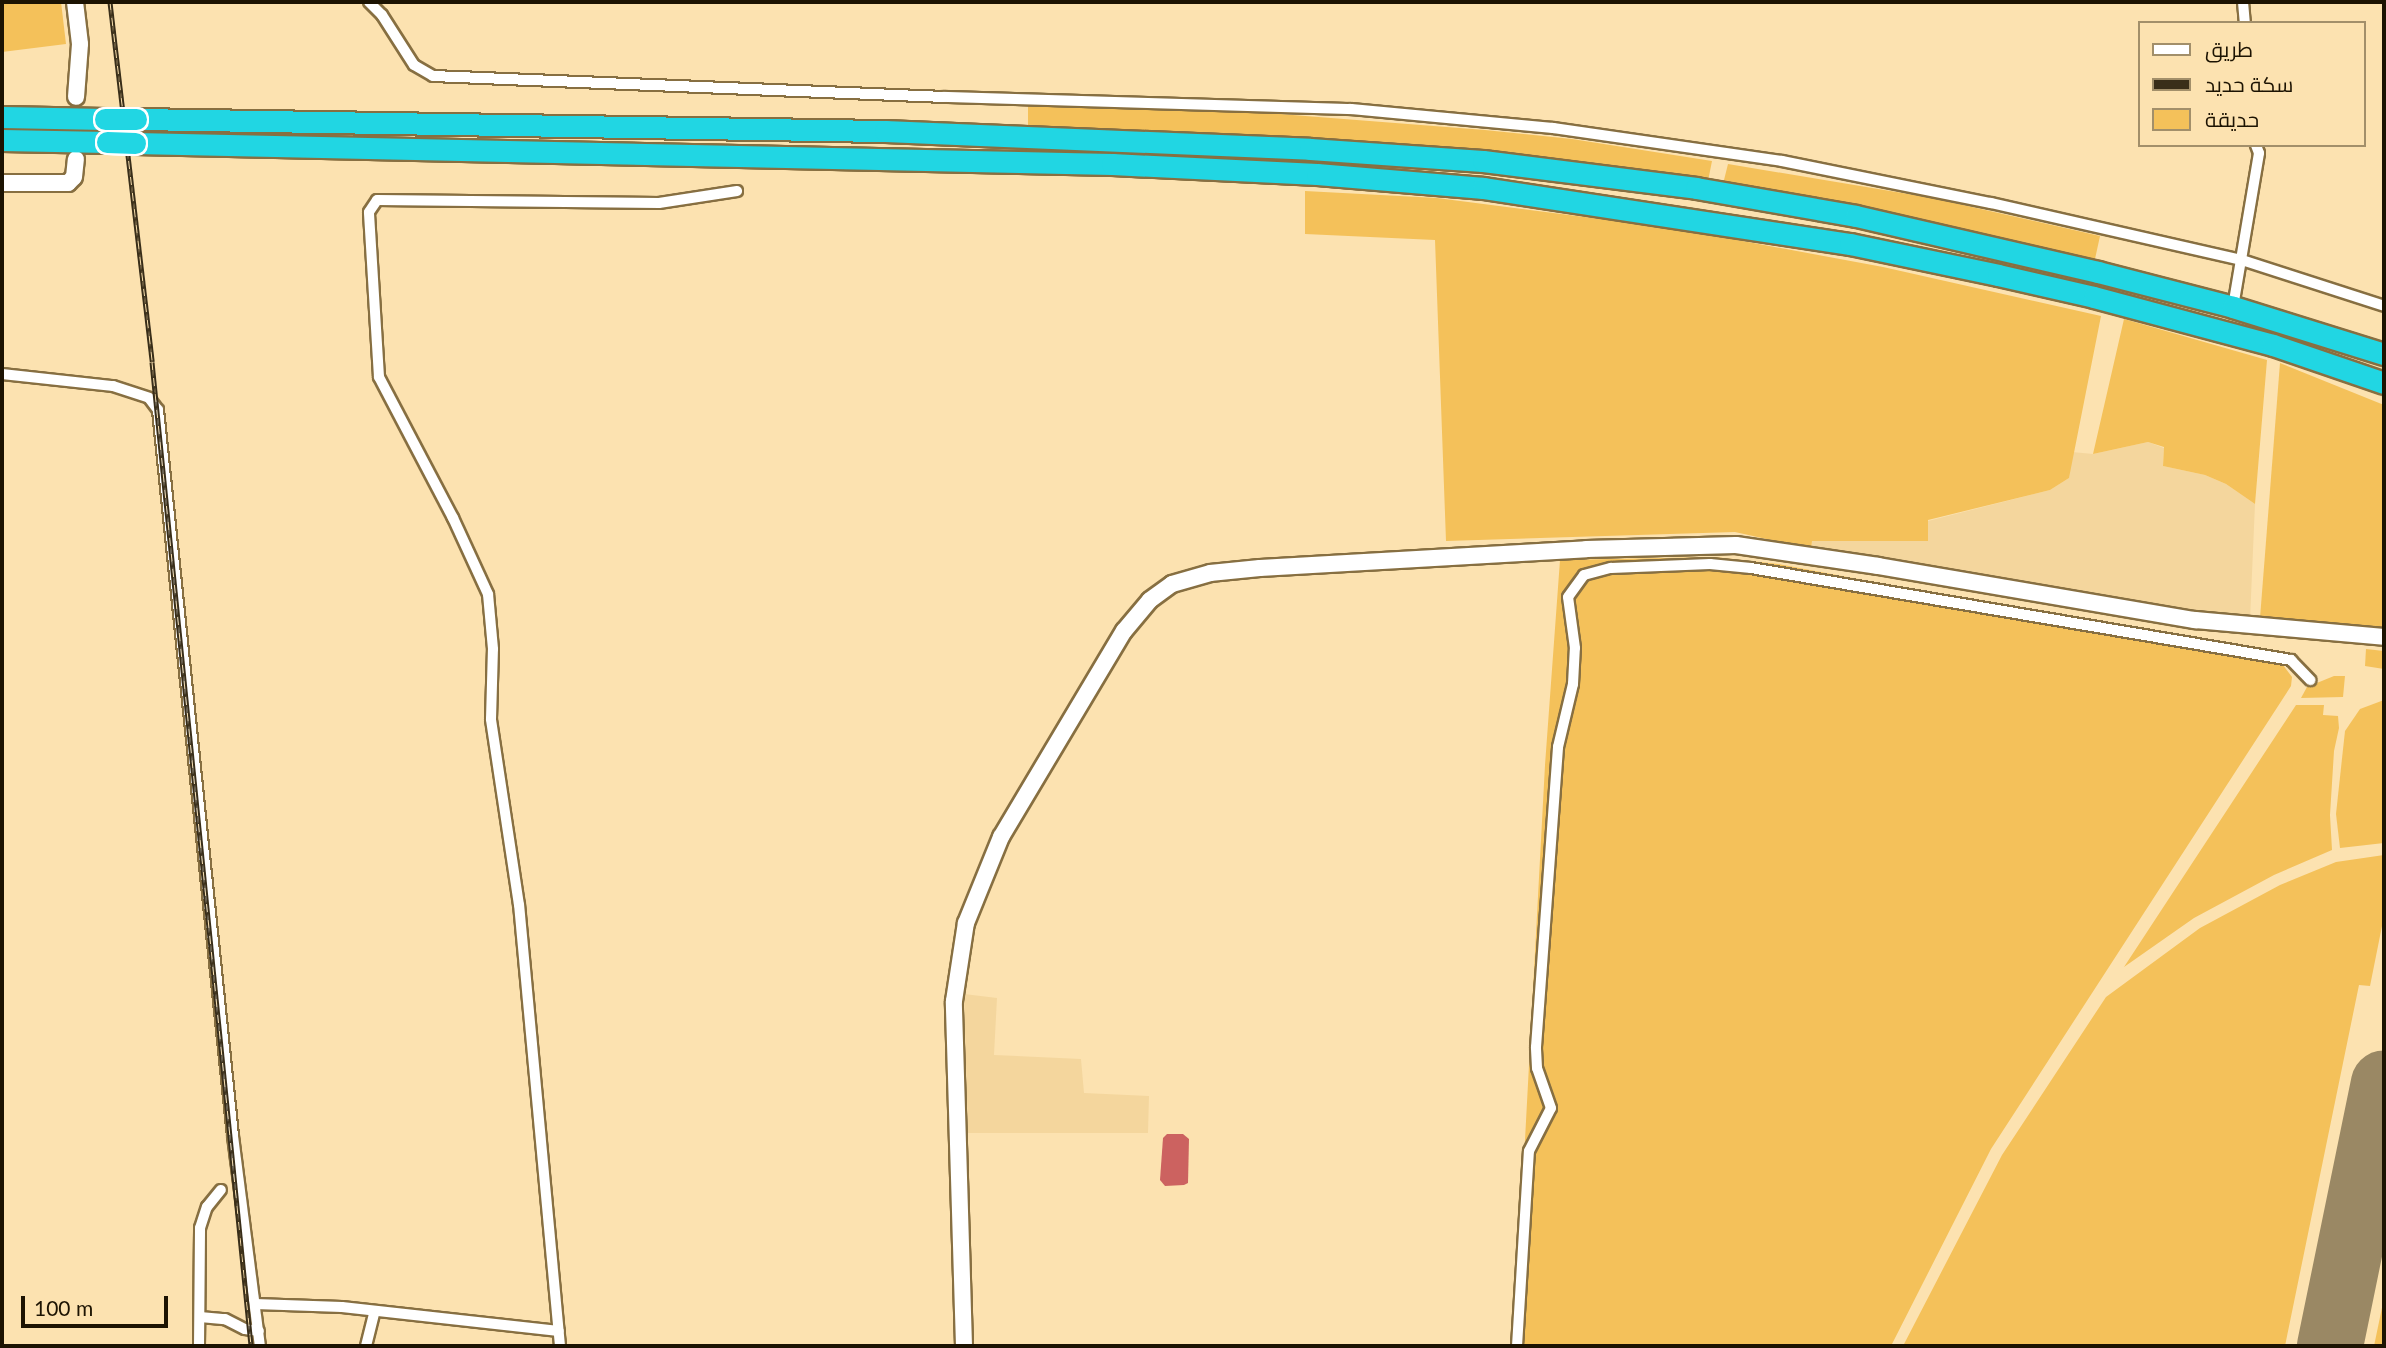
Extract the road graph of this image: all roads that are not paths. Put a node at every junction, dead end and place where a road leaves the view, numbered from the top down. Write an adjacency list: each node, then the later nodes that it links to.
1 (75, 2): 5 (street)
2 (369, 2): 12 (street)
3 (2243, 2): 4 (street)
4 (2245, 21)
5 (76, 97)
6 (2, 117): 14 (highway, bridge)
7 (2, 140): 17 (highway, bridge)
8 (2257, 147): 12 (street)
9 (76, 159): 10 (street)
10 (2, 183)
11 (737, 191): 25 (street)
12 (2242, 260): 13 (street); 14 (street)
13 (2384, 306)
14 (2233, 307): 15 (highway)
15 (2384, 354)
16 (2, 374): 21 (street)
17 (2384, 383)
18 (2384, 637): 30 (street)
19 (2310, 680): 31 (street)
20 (221, 1190): 23 (street)
21 (255, 1304): 22 (street); 24 (street)
22 (373, 1313): 25 (street); 28 (street)
23 (200, 1317): 24 (street); 26 (street)
24 (259, 1331): 27 (street)
25 (559, 1331): 29 (street)
26 (199, 1346)
27 (260, 1346)
28 (366, 1346)
29 (560, 1346)
30 (964, 1346)
31 (1517, 1346)

